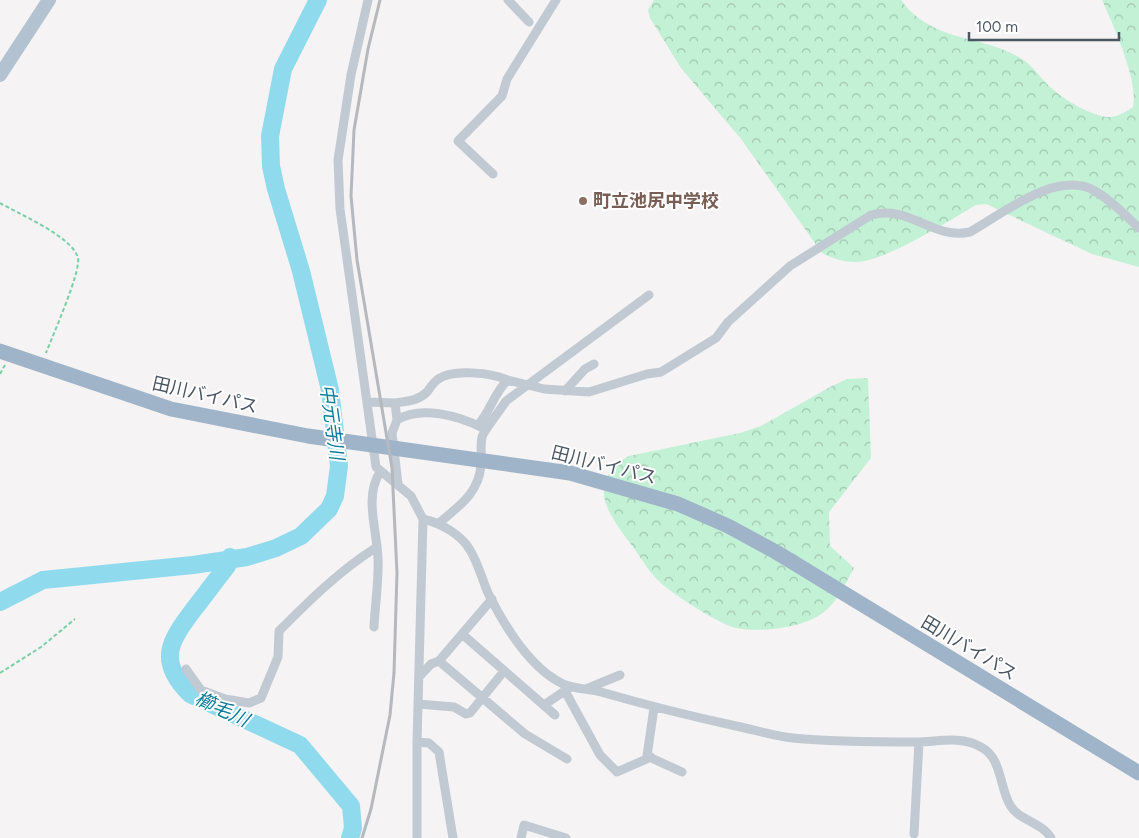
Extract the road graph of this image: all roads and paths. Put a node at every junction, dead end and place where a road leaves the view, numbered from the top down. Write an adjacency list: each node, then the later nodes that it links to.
1 (49, 0): 6 (main road)
2 (368, 0): 16 (street)
3 (508, 0): 5 (street)
4 (556, 0): 7 (street)
5 (529, 22)
6 (0, 75)
7 (493, 174)
8 (0, 204): 13 (path)
9 (1139, 228): 15 (street)
10 (649, 295): 20 (street)
11 (0, 351): 13 (highway, 田川バイパス)
12 (594, 364): 15 (street)
13 (41, 366): 48 (highway, 田川バイパス)
14 (508, 380): 15 (street); 17 (street); 19 (street)
15 (565, 391)
16 (367, 402): 17 (street); 21 (street)
17 (395, 403): 18 (street)
18 (397, 420): 19 (street); 22 (street)
19 (478, 426): 20 (street)
20 (486, 430): 24 (street)
21 (380, 472): 22 (street); 25 (street)
22 (398, 484): 23 (street)
23 (423, 519): 24 (street); 35 (street)
24 (439, 523): 26 (street)
25 (377, 547): 28 (street); 31 (street)
26 (492, 599): 29 (street); 36 (street)
27 (76, 618): 33 (path)
28 (374, 628)
29 (462, 634): 30 (street); 32 (street)
30 (439, 662): 35 (street); 38 (street)
31 (186, 669)
32 (504, 671): 38 (street); 40 (street)
33 (0, 673)
34 (620, 675): 37 (street)
35 (418, 677): 39 (street)
36 (568, 688): 37 (street); 40 (street); 45 (street)
37 (586, 689): 41 (street)
38 (480, 699): 39 (street); 46 (street)
39 (418, 704): 43 (street)
40 (544, 706): 42 (street)
41 (654, 708): 44 (street); 45 (street)
42 (555, 715)
43 (416, 742): 50 (street); 51 (street)
44 (919, 742): 49 (street); 54 (street)
45 (651, 757): 47 (street)
46 (567, 759)
47 (682, 772)
48 (1139, 773)
49 (914, 834)
50 (417, 838)
51 (453, 838)
52 (520, 838): 53 (street)
53 (566, 838)
54 (1051, 838)

